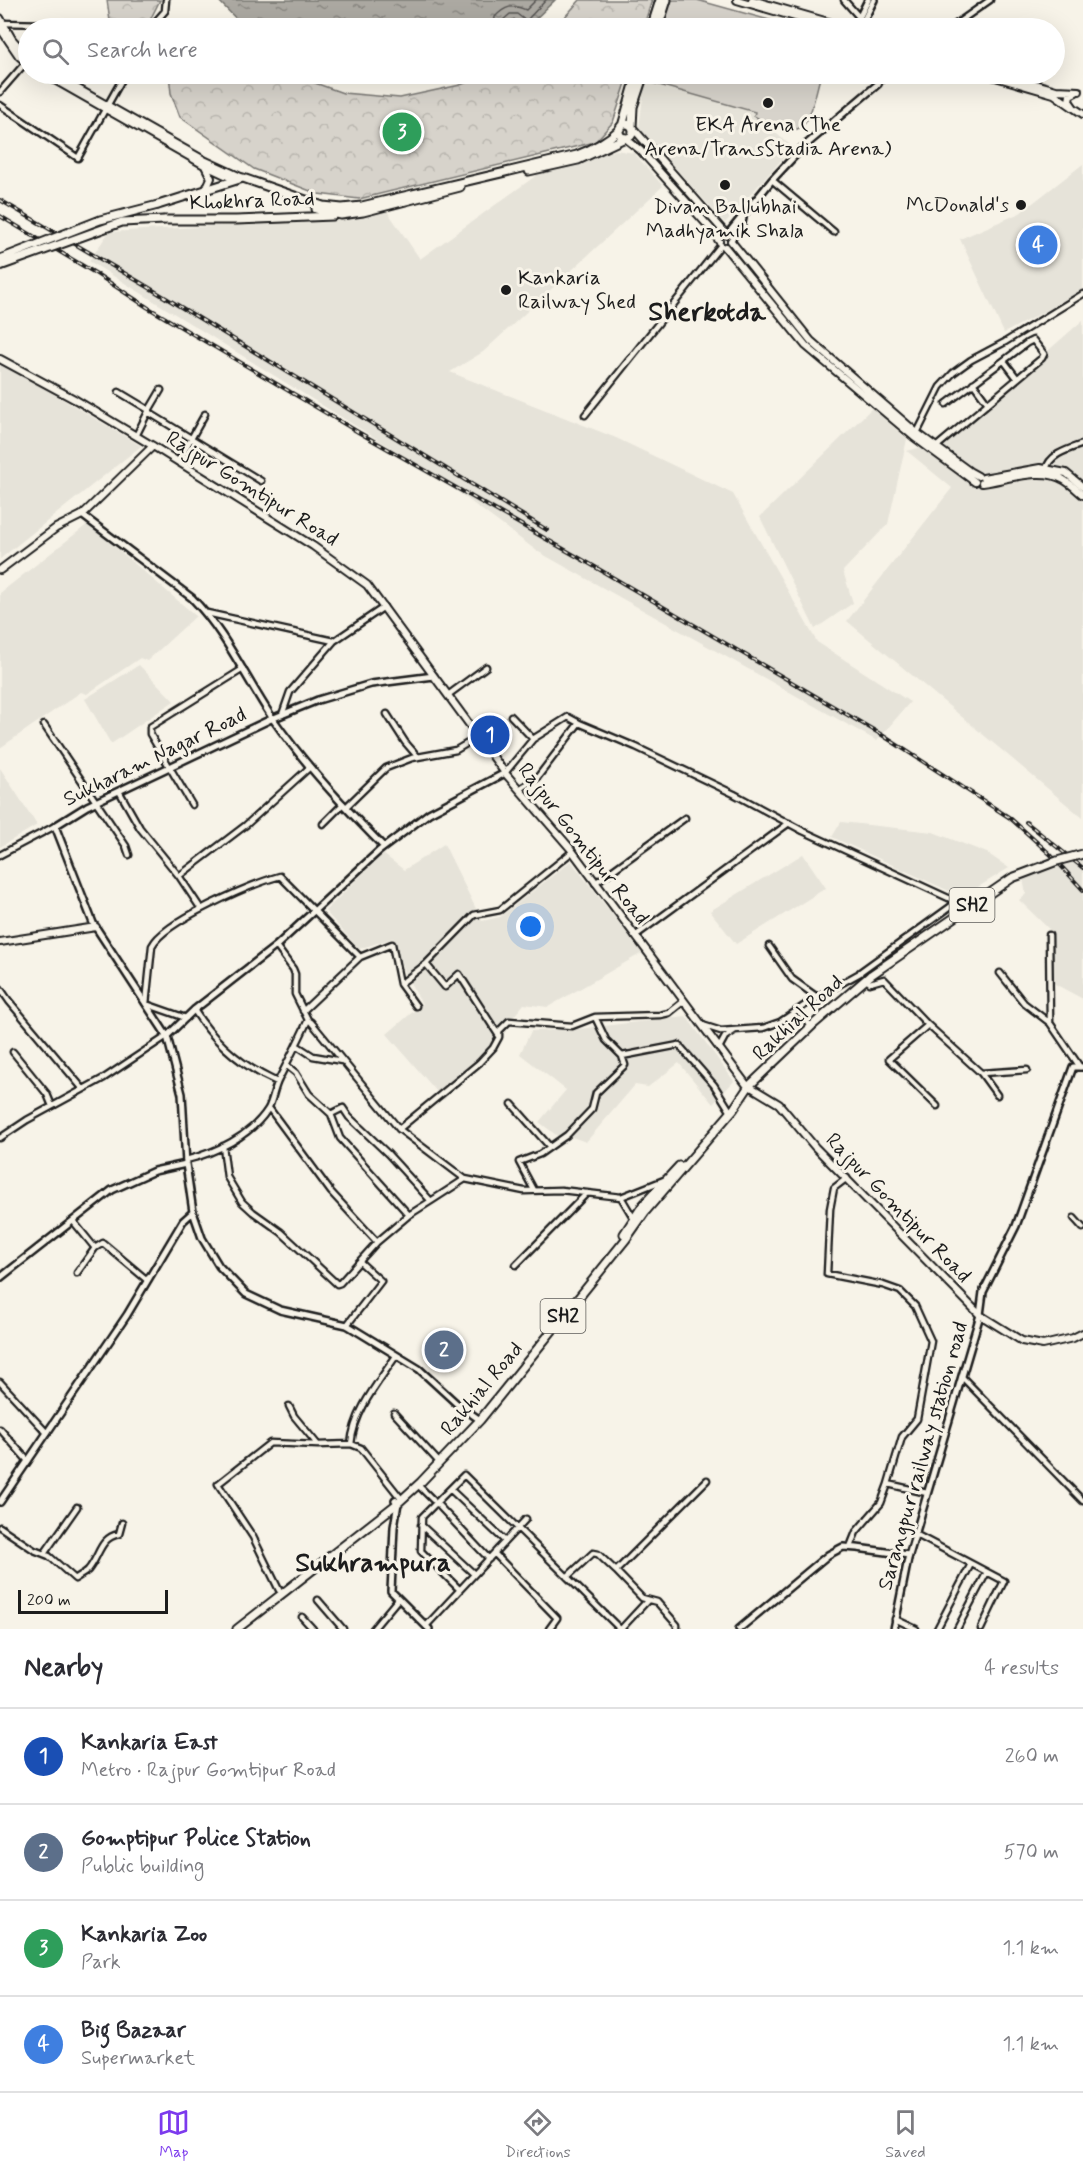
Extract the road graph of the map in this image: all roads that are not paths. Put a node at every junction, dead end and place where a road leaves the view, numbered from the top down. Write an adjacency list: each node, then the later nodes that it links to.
1 (166, 0): 11 (street)
2 (660, 0): 12 (main road)
3 (667, 0): 13 (main road)
4 (737, 0): 14 (main road)
5 (752, 0): 15 (main road)
6 (844, 0): 10 (street)
7 (868, 0): 10 (street)
8 (874, 0): 16 (street)
9 (990, 0): 17 (street)
10 (859, 17)
11 (159, 18)
12 (654, 18)
13 (661, 18)
14 (798, 18)
15 (816, 18)
16 (865, 18)
17 (963, 18)
18 (1, 23): 19 (street); 20 (main road)
19 (18, 24)
20 (18, 47)
21 (18, 71): 31 (street)
22 (63, 84): 33 (main road)
23 (68, 84): 33 (main road)
24 (119, 84): 33 (street)
25 (634, 84): 36 (main road)
26 (641, 84): 37 (main road)
27 (878, 84): 42 (street)
28 (1019, 84): 34 (main road)
29 (1035, 84): 30 (main road)
30 (1081, 91): 34 (main road)
31 (0, 92)
32 (0, 105): 33 (street)
33 (106, 107): 39 (main road); 41 (main road)
34 (1074, 108): 35 (main road)
35 (1083, 114)
36 (621, 128): 37 (main road); 38 (main road); 40 (main road)
37 (632, 128): 38 (main road); 49 (main road)
38 (625, 138): 40 (main road); 50 (main road)
39 (204, 165): 41 (main road); 43 (main road)
40 (546, 165): 45 (main road)
41 (239, 179): 43 (main road, Khokhra Road); 44 (main road)
42 (772, 180): 48 (street); 49 (street)
43 (206, 189): 51 (main road, Khokhra Road, bridge)
44 (322, 208): 45 (main road); 46 (main road); 47 (main road)
45 (357, 210): 46 (main road, Khokhra Road)
46 (341, 215): 47 (main road, Khokhra Road)
47 (311, 216): 52 (main road, Khokhra Road, bridge)
48 (834, 232)
49 (730, 239): 50 (main road); 50 (main road); 54 (main road)
50 (722, 244): 54 (main road); 65 (street)
51 (0, 259)
52 (0, 266)
53 (1083, 294): 66 (street)
54 (801, 335): 66 (main road)
55 (0, 359): 67 (main road, Rajpur Gomtipur Road)
56 (1004, 360): 57 (street); 57 (street); 58 (street)
57 (1017, 378): 61 (street)
58 (973, 383): 61 (street); 62 (street)
59 (161, 390): 63 (street)
60 (119, 392): 63 (street)
61 (987, 402): 71 (street)
62 (946, 404)
63 (149, 411): 67 (street); 68 (street)
64 (205, 414): 68 (street)
65 (585, 415)
66 (915, 435): 71 (main road); 74 (main road)
67 (136, 436): 70 (main road, Rajpur Gomtipur Road)
68 (192, 438): 72 (street); 75 (street)
69 (1083, 444): 73 (street)
70 (153, 446): 72 (main road, Rajpur Gomtipur Road); 78 (main road)
71 (936, 447): 74 (main road)
72 (178, 462): 80 (main road, Rajpur Gomtipur Road)
73 (1045, 472): 74 (main road); 76 (main road); 77 (main road)
74 (980, 480)
75 (261, 481)
76 (1083, 487)
77 (1083, 495)
78 (82, 515): 79 (main road); 81 (street)
79 (0, 570)
80 (384, 607): 82 (street); 85 (main road, Rajpur Gomtipur Road)
81 (207, 613): 82 (street); 84 (street)
82 (334, 641): 88 (street)
83 (486, 667): 86 (street)
84 (243, 669): 90 (street); 96 (street)
85 (434, 676): 86 (main road, Rajpur Gomtipur Road); 88 (street, Sukharam Nagar Road)
86 (448, 695): 93 (main road, Rajpur Gomtipur Road)
87 (387, 714): 95 (street)
88 (282, 715): 90 (street, Sukharam Nagar Road)
89 (511, 716): 94 (street)
90 (273, 718): 96 (street, Sukharam Nagar Road); 97 (street)
91 (579, 723): 94 (street); 99 (street); 105 (street)
92 (44, 725): 101 (street)
93 (478, 737): 95 (street); 98 (main road, Rajpur Gomtipur Road)
94 (533, 740): 98 (street)
95 (418, 757): 103 (street)
96 (169, 767): 100 (street, Sukharam Nagar Road); 102 (street)
97 (310, 767): 103 (street); 113 (street)
98 (505, 773): 99 (main road, Rajpur Gomtipur Road); 108 (street)
99 (519, 789): 109 (main road, Rajpur Gomtipur Road)
100 (119, 791): 101 (street, Sukharam Nagar Road); 113 (street)
101 (96, 801): 107 (street, Sukharam Nagar Road); 112 (street)
102 (192, 805)
103 (344, 805): 106 (street); 108 (street)
104 (685, 818): 114 (street)
105 (789, 823): 119 (street); 125 (street)
106 (323, 825)
107 (55, 826): 111 (street); 117 (street, Sukharam Nagar Road)
108 (384, 847): 116 (street)
109 (572, 852): 114 (main road, Rajpur Gomtipur Road); 124 (street)
110 (1083, 854): 127 (main road, SH2, bridge)
111 (0, 855)
112 (129, 855)
113 (179, 876): 115 (street)
114 (595, 883): 119 (main road, Rajpur Gomtipur Road)
115 (201, 909): 116 (street); 132 (street)
116 (314, 910): 121 (street); 123 (street)
117 (96, 927): 120 (main road); 132 (street, Sukharam Nagar Road)
118 (1049, 935): 140 (street)
119 (635, 936): 131 (main road, Rajpur Gomtipur Road)
120 (0, 942)
121 (276, 946): 134 (street); 135 (street)
122 (769, 946): 130 (street)
123 (360, 957): 128 (street); 135 (street)
124 (426, 964): 128 (street); 146 (street)
125 (860, 972): 127 (street); 130 (street)
126 (1000, 972): 140 (street)
127 (868, 977): 142 (street); 143 (main road, Rakhial Road / SH2)
128 (400, 984): 133 (street)
129 (0, 988): 158 (street)
130 (817, 997): 136 (street)
131 (684, 1001): 137 (street); 141 (main road, Rajpur Gomtipur Road)
132 (146, 1004): 138 (street); 145 (street, Sukharam Nagar Road)
133 (416, 1006)
134 (194, 1010): 138 (street); 156 (street)
135 (303, 1011): 139 (street)
136 (798, 1011): 143 (street); 144 (street)
137 (595, 1017): 146 (street); 150 (street)
138 (186, 1018): 145 (street)
139 (308, 1020): 147 (street); 151 (street)
140 (1050, 1023): 153 (street)
141 (702, 1025): 144 (street); 148 (main road, Rajpur Gomtipur Road)
142 (928, 1025): 155 (street); 162 (street)
143 (811, 1026): 157 (main road, Rakhial Road / SH2)
144 (734, 1031): 148 (street)
145 (167, 1036): 158 (street); 170 (street, Sukharam Nagar Road)
146 (499, 1037): 166 (street)
147 (296, 1045): 151 (street); 152 (street)
148 (719, 1048): 157 (main road, Rajpur Gomtipur Road)
149 (13, 1052): 161 (street)
150 (622, 1056): 164 (street); 169 (street)
151 (342, 1061): 166 (street)
152 (286, 1065): 156 (street); 165 (street)
153 (1082, 1067): 191 (street, Sarangpur railway station road)
154 (1027, 1070): 155 (street)
155 (981, 1073): 159 (street)
156 (277, 1082): 163 (street)
157 (748, 1085): 164 (main road, Rakhial Road / SH2); 171 (main road, Rajpur Gomtipur Road); 199 (main road, Rakhial Road / SH2)
158 (83, 1089): 161 (street)
159 (997, 1095)
160 (512, 1104): 169 (street)
161 (52, 1106): 167 (street)
162 (937, 1106)
163 (269, 1108): 168 (street); 184 (street)
164 (729, 1109): 173 (main road, Rakhial Road / SH2)
165 (332, 1114): 177 (street); 179 (street)
166 (399, 1129): 172 (street)
167 (0, 1138)
168 (223, 1146): 170 (street); 186 (street)
169 (550, 1147): 174 (street)
170 (186, 1162): 178 (street, Sukharam Nagar Road); 182 (street)
171 (847, 1178): 191 (main road, Rajpur Gomtipur Road); 207 (street)
172 (465, 1179): 174 (street); 177 (street)
173 (666, 1180): 176 (street); 181 (main road, Rakhial Road / SH2)
174 (534, 1190): 175 (street)
175 (587, 1193): 176 (street); 187 (street)
176 (621, 1197): 181 (street)
177 (430, 1202): 179 (street)
178 (193, 1212): 190 (street); 192 (street, Sukharam Nagar Road)
179 (409, 1215): 184 (street)
180 (1074, 1218): 183 (street)
181 (634, 1219): 199 (main road, Rakhial Road / SH2)
182 (73, 1221): 185 (street); 189 (street)
183 (1083, 1228)
184 (377, 1242): 186 (street)
185 (95, 1248): 188 (street); 190 (street)
186 (360, 1262): 192 (street)
187 (516, 1265)
188 (77, 1273)
189 (0, 1278)
190 (147, 1280): 201 (street)
191 (980, 1315): 193 (main road, Rajpur Gomtipur Road); 195 (street, Sarangpur railway station road)
192 (347, 1325): 194 (street, Sukharam Nagar Road)
193 (1083, 1333)
194 (396, 1356): 199 (street, Sukharam Nagar Road); 202 (street)
195 (962, 1377): 210 (street, Sarangpur railway station road); 213 (street)
196 (0, 1382): 201 (street)
197 (289, 1406): 203 (street)
198 (394, 1413): 204 (street)
199 (479, 1419): 204 (main road, Rakhial Road / SH2); 208 (main road, Rakhial Road / SH2)
200 (0, 1429): 205 (street)
201 (47, 1433): 205 (street)
202 (351, 1444): 203 (street); 211 (street)
203 (318, 1445): 235 (street)
204 (437, 1460): 211 (main road, Rakhial Road / SH2)
205 (28, 1461): 214 (street)
206 (707, 1480): 230 (street)
207 (888, 1484): 210 (street); 224 (street)
208 (418, 1485): 211 (main road, Rakhial Road / SH2); 212 (street)
209 (450, 1489): 219 (street); 221 (street); 223 (street)
210 (927, 1492): 222 (street, Sarangpur railway station road)
211 (397, 1500): 235 (main road, Rakhial Road / SH2); 236 (street); 243 (main road, Rakhial Road / SH2)
212 (433, 1500)
213 (1083, 1501)
214 (0, 1502)
215 (439, 1506): 228 (street)
216 (77, 1507): 226 (street)
217 (526, 1519): 221 (street)
218 (122, 1523): 226 (street)
219 (421, 1525): 232 (street); 234 (street)
220 (0, 1527): 226 (street)
221 (517, 1528): 223 (street); 233 (street)
222 (915, 1534): 227 (street, Sarangpur railway station road); 229 (street)
223 (505, 1541): 225 (street)
224 (850, 1548): 227 (street); 250 (street)
225 (494, 1553): 228 (street); 247 (street)
226 (45, 1554)
227 (909, 1556): 240 (street, Sarangpur railway station road)
228 (489, 1559): 232 (street)
229 (971, 1564): 231 (street); 253 (street)
230 (616, 1570): 233 (street); 238 (street)
231 (987, 1572): 254 (street); 255 (street)
232 (474, 1574): 234 (street)
233 (567, 1577): 248 (street)
234 (459, 1588): 241 (street)
235 (279, 1590): 242 (main road, Rakhial Road / SH2)
236 (398, 1599): 241 (street); 246 (street)
237 (318, 1600): 245 (street)
238 (647, 1601): 248 (street); 249 (street)
239 (302, 1617): 244 (street)
240 (896, 1619): 251 (street, Sarangpur railway station road); 252 (street)
241 (428, 1627)
242 (231, 1629)
243 (237, 1629)
244 (312, 1629)
245 (343, 1629)
246 (373, 1629)
247 (549, 1629)
248 (620, 1629)
249 (678, 1629)
250 (739, 1629)
251 (894, 1629)
252 (916, 1629)
253 (937, 1629)
254 (957, 1629)
255 (981, 1629)

